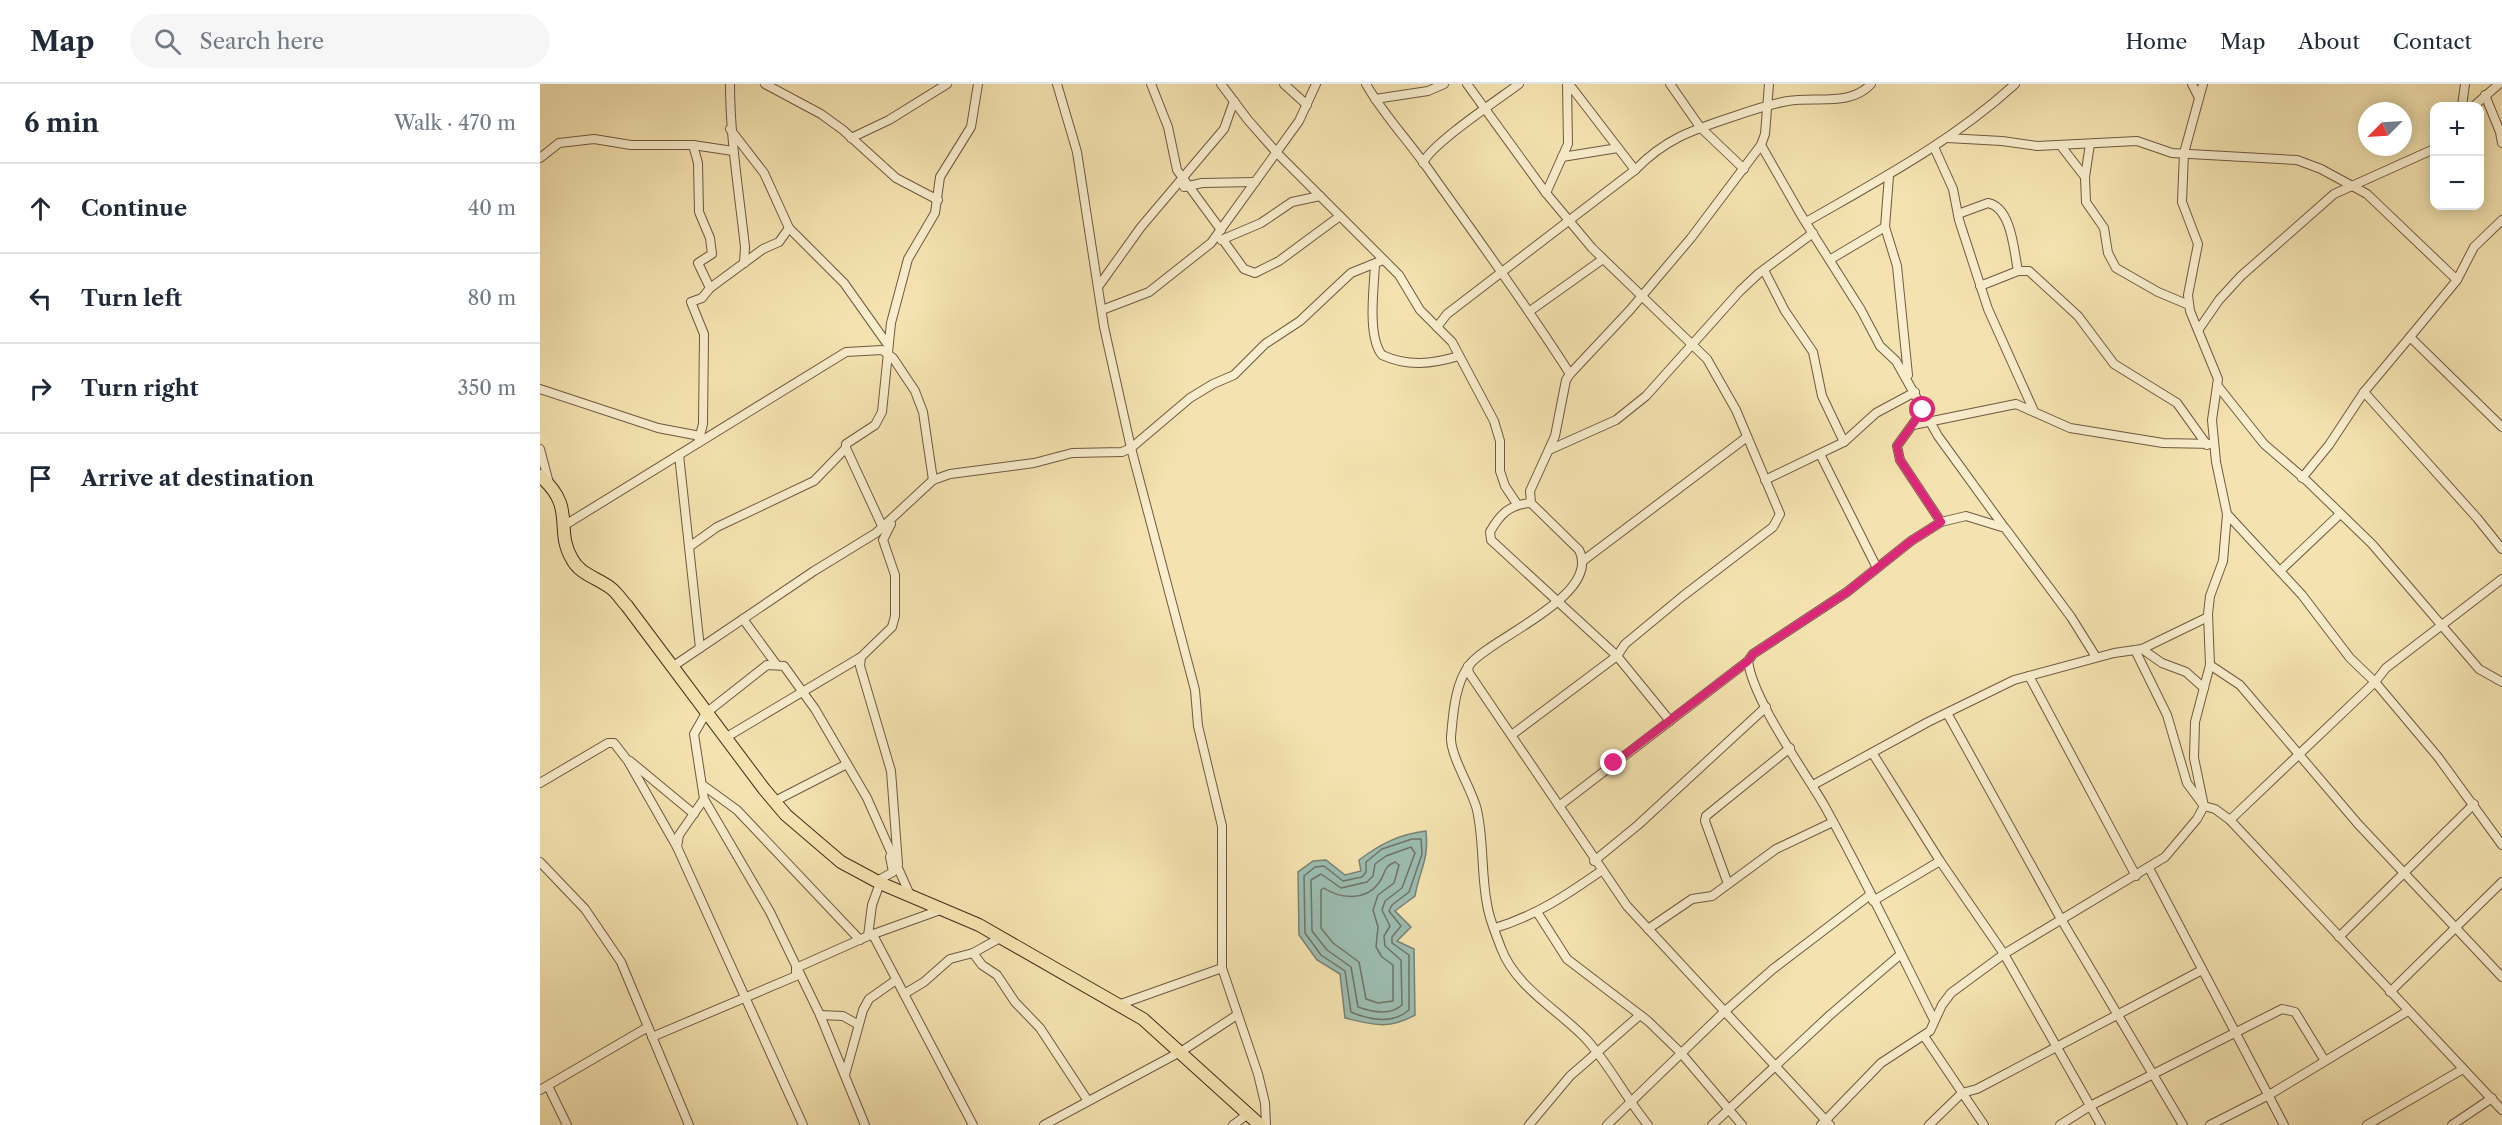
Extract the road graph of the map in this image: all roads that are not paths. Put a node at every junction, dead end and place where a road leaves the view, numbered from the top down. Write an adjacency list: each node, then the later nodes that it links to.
1 (730, 84): 33 (street)
2 (765, 84): 34 (street)
3 (947, 84): 34 (street)
4 (978, 84): 59 (street)
5 (1057, 84): 80 (street)
6 (1151, 84): 55 (street)
7 (1221, 84): 26 (street)
8 (1284, 84): 29 (street)
9 (1316, 84): 29 (street)
10 (1366, 84): 25 (street)
11 (1443, 84): 25 (street)
12 (1467, 84): 31 (street)
13 (1519, 84): 31 (street)
14 (1568, 84): 42 (street); 47 (street)
15 (1671, 84): 32 (street)
16 (1769, 84): 30 (street)
17 (1871, 84): 30 (street)
18 (2016, 84): 35 (street)
19 (2192, 84): 24 (street)
20 (2203, 84): 24 (street)
21 (2465, 84): 27 (street)
22 (2499, 84): 23 (street)
23 (2485, 95): 28 (street); 36 (street)
24 (2199, 98): 46 (street)
25 (1375, 99): 49 (street)
26 (1234, 101): 45 (street); 55 (street)
27 (2463, 102)
28 (2478, 102)
29 (1308, 105): 45 (street)
30 (1768, 105): 32 (street); 39 (street)
31 (1486, 109): 49 (street); 57 (street)
32 (1700, 127): 50 (street); 51 (street)
33 (730, 129): 43 (street); 66 (street)
34 (851, 138): 59 (street)
35 (1947, 138): 40 (street); 41 (street)
36 (2502, 143)
37 (2090, 144): 40 (street); 46 (street); 53 (street)
38 (693, 145): 43 (street); 48 (street); 81 (street)
39 (1761, 145): 50 (street); 64 (street)
40 (2061, 146): 53 (street)
41 (1934, 147): 52 (street); 60 (street)
42 (1618, 148): 47 (street); 51 (street)
43 (733, 151): 74 (street)
44 (2430, 151): 56 (street)
45 (1277, 153): 54 (street); 58 (street)
46 (2184, 153): 56 (street); 83 (street)
47 (1562, 157): 57 (street)
48 (540, 158)
49 (1423, 163): 77 (street)
50 (1744, 169): 82 (street)
51 (1635, 170): 63 (street)
52 (1889, 176): 64 (street); 65 (street)
53 (2085, 177): 83 (street)
54 (1255, 182): 55 (street); 67 (street)
55 (1185, 183): 67 (street); 80 (street)
56 (2350, 184): 78 (street); 87 (street)
57 (1546, 193): 63 (street)
58 (1320, 196): 61 (street); 69 (street)
59 (938, 200): 90 (street)
60 (1958, 214): 76 (street); 79 (street)
61 (1340, 216): 69 (street); 73 (street)
62 (2502, 220): 78 (street)
63 (1569, 221): 72 (street); 77 (street)
64 (1806, 222): 68 (street)
65 (1885, 227): 71 (street); 93 (street)
66 (789, 228): 74 (street); 90 (street)
67 (1221, 230): 70 (street)
68 (1813, 232): 71 (street); 75 (street)
69 (1223, 240): 70 (street)
70 (1211, 243): 84 (street)
71 (1831, 259): 93 (street)
72 (1603, 260): 82 (street); 85 (street)
73 (1379, 262): 86 (street); 91 (street); 108 (street)
74 (744, 263): 81 (street)
75 (1764, 270): 89 (street); 105 (street)
76 (2018, 271): 79 (street); 106 (street)
77 (1502, 272): 85 (street); 86 (street)
78 (2457, 280): 88 (street)
79 (1980, 286): 98 (street)
80 (1098, 287): 84 (street)
81 (710, 288): 104 (street)
82 (1640, 298): 89 (street); 92 (street)
83 (2189, 304): 87 (street)
84 (1102, 310): 108 (street)
85 (1530, 311): 92 (street)
86 (1437, 327): 91 (street)
87 (2199, 328): 94 (street)
88 (2410, 337): 97 (street); 102 (street)
89 (1693, 345): 103 (street); 110 (street)
90 (887, 349): 104 (street); 107 (street); 115 (street)
91 (1459, 356): 118 (street)
92 (1570, 374): 110 (street)
93 (1909, 380): 96 (street)
94 (2217, 385): 106 (street); 113 (street)
95 (540, 389): 104 (street)
96 (1915, 392): 99 (street); 105 (street)
97 (2364, 392): 113 (street); 127 (street)
98 (2033, 409): 100 (street); 106 (street)
99 (1923, 410): 100 (street); 101 (street)
100 (1929, 421): 101 (street); 125 (street)
101 (1913, 425): 122 (street)
102 (2502, 427)
103 (1747, 437): 116 (street); 128 (street)
104 (699, 439): 112 (street)
105 (1844, 442): 111 (street)
106 (2211, 444): 119 (street)
107 (846, 448): 124 (street); 126 (street)
108 (1131, 448): 115 (street); 205 (street)
109 (540, 449): 114 (street)
110 (1549, 450): 117 (street)
111 (1820, 454): 116 (street); 129 (street)
112 (679, 455): 123 (street); 126 (street)
113 (2302, 478): 120 (street)
114 (544, 480): 123 (main road)
115 (933, 480): 121 (street)
116 (1765, 480): 138 (street)
117 (1531, 503): 118 (street); 128 (street)
118 (1517, 504): 132 (street)
119 (2227, 513): 130 (street); 133 (street)
120 (2340, 514): 130 (street); 135 (street)
121 (893, 520): 124 (street); 139 (street)
122 (1941, 522): 125 (street); 129 (street)
123 (565, 525): 145 (main road)
124 (883, 528): 134 (street)
125 (2005, 528): 140 (street)
126 (689, 547): 136 (street)
127 (2502, 549)
128 (1584, 560): 132 (street)
129 (1877, 568): 141 (street)
130 (2280, 571): 147 (street)
131 (2502, 579): 135 (street)
132 (1558, 599): 138 (street); 144 (street)
133 (2208, 616): 137 (street); 143 (street)
134 (743, 619): 136 (street); 142 (street)
135 (2440, 624): 147 (street); 148 (street)
136 (700, 648): 145 (street)
137 (2139, 650): 140 (street); 149 (street); 171 (street)
138 (1617, 656): 154 (street); 155 (street)
139 (861, 657): 150 (street); 182 (street)
140 (2096, 657): 146 (street)
141 (1748, 661): 151 (street); 154 (street)
142 (776, 664): 150 (street); 153 (street)
143 (2210, 665): 149 (street); 158 (street)
144 (1468, 666): 155 (street); 194 (street)
145 (672, 667): 153 (main road)
146 (2028, 676): 152 (street); 185 (street)
147 (2375, 682): 158 (street); 169 (street)
148 (2502, 682)
149 (2204, 688): 171 (street)
150 (802, 690): 156 (street); 161 (street)
151 (1766, 707): 157 (street); 178 (street)
152 (1947, 713): 159 (street); 193 (street)
153 (706, 714): 156 (main road); 165 (street)
154 (1670, 721): 170 (street)
155 (1513, 734): 170 (street)
156 (725, 738): 168 (main road)
157 (1790, 748): 163 (street); 188 (street)
158 (2301, 753): 173 (street); 184 (street)
159 (1873, 754): 163 (street); 179 (street)
160 (628, 761): 162 (street); 164 (street); 167 (street)
161 (847, 764): 168 (street); 175 (street)
162 (540, 783)
163 (1813, 785): 174 (street)
164 (660, 786): 167 (street); 172 (street)
165 (704, 786): 166 (street); 200 (street)
166 (704, 799): 172 (street); 204 (street)
167 (651, 801): 177 (street)
168 (775, 801): 186 (main road)
169 (2474, 804): 176 (street); 184 (street)
170 (1559, 806): 178 (street)
171 (2204, 806): 173 (street); 181 (street)
172 (694, 814): 177 (street)
173 (2230, 820): 198 (street)
174 (1833, 822): 188 (street); 190 (street)
175 (887, 844): 182 (street); 186 (street)
176 (2502, 845)
177 (677, 848): 211 (street)
178 (1594, 861): 183 (street)
179 (1940, 861): 190 (street); 203 (street)
180 (540, 862): 221 (street)
181 (2150, 868): 185 (street); 206 (street)
182 (899, 870): 189 (street)
183 (1601, 871): 192 (street); 196 (street)
184 (2405, 874): 195 (street); 198 (street)
185 (2136, 876): 193 (street)
186 (878, 882): 189 (main road); 197 (street)
187 (2502, 882): 195 (street)
188 (1728, 884): 196 (street)
189 (910, 895): 191 (main road)
190 (1871, 898): 202 (street); 213 (street)
191 (944, 909): 197 (street); 199 (main road)
192 (1538, 912): 194 (street); 218 (street)
193 (2061, 919): 203 (street); 215 (street)
194 (1495, 928): 227 (street)
195 (2455, 928): 207 (street); 209 (street)
196 (1648, 929): 213 (street)
197 (870, 935): 200 (street); 208 (street)
198 (2339, 937): 209 (street)
199 (1000, 938): 201 (street); 212 (main road)
200 (860, 940): 204 (street)
201 (973, 952): 210 (street); 238 (street)
202 (1901, 954): 219 (street); 230 (street)
203 (2004, 954): 219 (street); 225 (street)
204 (796, 968): 211 (street); 216 (street)
205 (1222, 968): 212 (street); 217 (street)
206 (2202, 970): 215 (street); 222 (street)
207 (2502, 977)
208 (896, 980): 210 (street); 220 (street)
209 (2390, 992): 214 (street)
210 (904, 994): 249 (street)
211 (745, 998): 224 (street); 247 (street)
212 (1119, 1005): 226 (main road)
213 (1724, 1011): 228 (street); 230 (street)
214 (2408, 1011): 229 (street); 231 (street)
215 (2120, 1014): 225 (street); 232 (street)
216 (820, 1015): 220 (street); 233 (street)
217 (1237, 1015): 226 (street); 253 (street)
218 (1640, 1015): 227 (street); 228 (street)
219 (1934, 1020): 223 (street)
220 (857, 1024): 233 (street)
221 (648, 1028): 224 (street); 234 (street)
222 (2235, 1032): 229 (street); 232 (street); 236 (street)
223 (1924, 1036): 235 (street); 244 (street)
224 (652, 1037): 246 (street)
225 (2058, 1046): 235 (street); 240 (street)
226 (1182, 1051): 238 (street); 243 (main road)
227 (1595, 1053): 239 (street); 254 (street)
228 (1681, 1053): 239 (street); 241 (street)
229 (2325, 1061): 236 (street)
230 (1775, 1066): 241 (street); 244 (street)
231 (2463, 1069): 237 (street); 266 (street)
232 (2154, 1074): 240 (street); 263 (street)
233 (845, 1075): 248 (street)
234 (544, 1088): 245 (street)
235 (1962, 1093): 259 (street); 260 (street)
236 (2269, 1095): 264 (street); 265 (street)
237 (2492, 1098): 242 (street); 267 (street)
238 (1088, 1101): 250 (street)
239 (1630, 1102): 255 (street); 256 (street)
240 (2090, 1106): 261 (street); 262 (street)
241 (1729, 1110): 257 (street); 258 (street)
242 (2502, 1110)
243 (1248, 1114): 251 (street); 252 (main road)
244 (1825, 1123)
245 (567, 1125)
246 (689, 1125)
247 (803, 1125)
248 (866, 1125)
249 (973, 1125)
250 (1044, 1125)
251 (1233, 1125)
252 (1260, 1125)
253 (1266, 1125)
254 (1528, 1125)
255 (1607, 1125)
256 (1648, 1125)
257 (1712, 1125)
258 (1742, 1125)
259 (1929, 1125)
260 (1984, 1125)
261 (2060, 1125)
262 (2102, 1125)
263 (2183, 1125)
264 (2210, 1125)
265 (2284, 1125)
266 (2367, 1125)
267 (2452, 1125)

